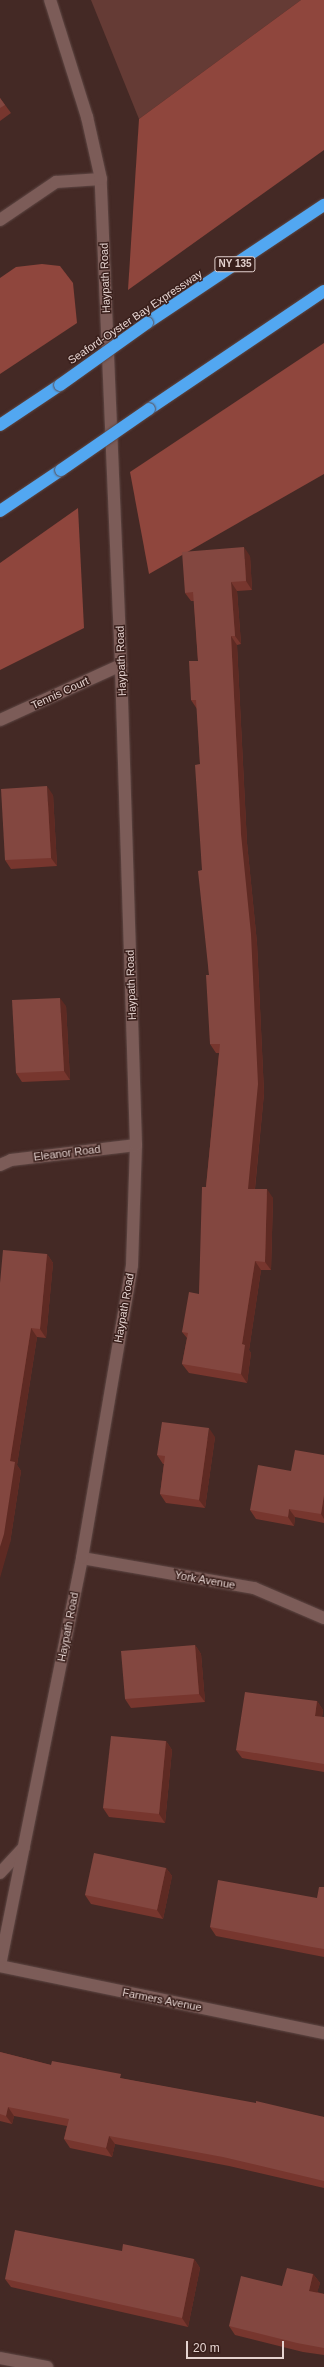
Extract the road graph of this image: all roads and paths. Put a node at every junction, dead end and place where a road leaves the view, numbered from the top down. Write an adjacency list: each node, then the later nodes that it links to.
1 (50, 0): 2 (street, Haypath Road)
2 (101, 179): 4 (street); 8 (street, Haypath Road)
3 (324, 205): 6 (highway, Seaford-Oyster Bay Expressway / NY 135, bridge)
4 (0, 220)
5 (324, 291): 7 (highway, bridge)
6 (0, 425)
7 (0, 511)
8 (121, 665): 9 (street, Tennis Court); 10 (street, Haypath Road)
9 (0, 720)
10 (136, 1145): 11 (street, Eleanor Road); 12 (street, Haypath Road)
11 (0, 1165)
12 (82, 1558): 13 (street, York Avenue); 14 (street, Haypath Road)
13 (324, 1618)
14 (25, 1846): 15 (street); 16 (street, Haypath Road)
15 (0, 1873)
16 (0, 1965): 17 (street, Farmers Avenue)
17 (324, 2033)
18 (0, 2358): 19 (street)
19 (47, 2367)

